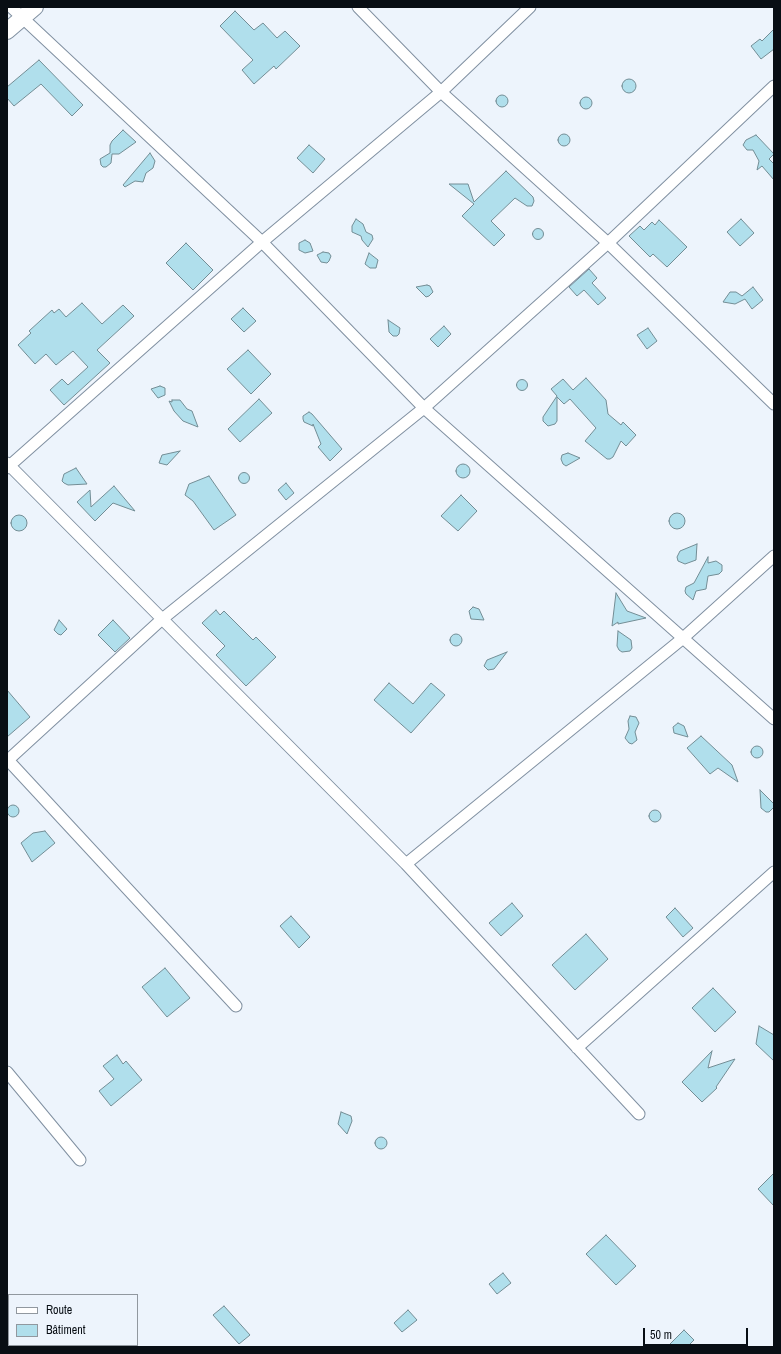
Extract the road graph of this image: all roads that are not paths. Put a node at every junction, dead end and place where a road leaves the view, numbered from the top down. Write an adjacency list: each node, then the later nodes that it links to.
1 (35, 7): 4 (street)
2 (358, 7): 7 (street)
3 (530, 7): 7 (street)
4 (16, 13): 5 (street); 8 (street)
5 (7, 31)
6 (774, 86): 9 (street)
7 (441, 92): 8 (street); 9 (street)
8 (262, 242): 11 (street); 12 (street)
9 (608, 243): 10 (street); 11 (street)
10 (774, 404)
11 (424, 408): 14 (street); 15 (street)
12 (8, 466): 14 (street)
13 (774, 556): 15 (street)
14 (161, 620): 17 (street); 18 (street)
15 (682, 639): 16 (street); 18 (street)
16 (774, 719)
17 (7, 760): 20 (street)
18 (406, 864): 21 (street)
19 (774, 872): 21 (street)
20 (236, 1006)
21 (577, 1048): 23 (street)
22 (7, 1072): 24 (street)
23 (639, 1114)
24 (80, 1160)

